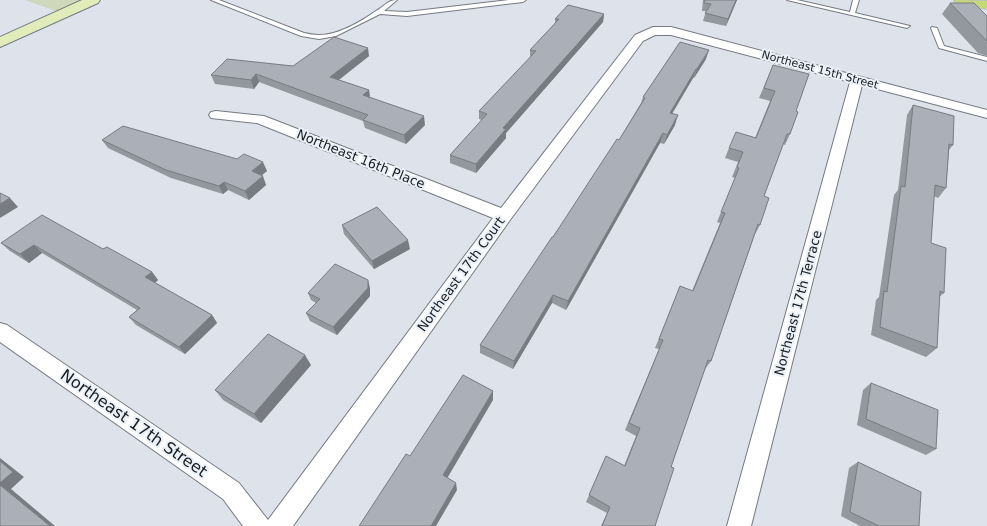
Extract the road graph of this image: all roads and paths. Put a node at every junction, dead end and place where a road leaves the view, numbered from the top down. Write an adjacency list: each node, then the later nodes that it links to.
1 (93, 0): 14 (street)
2 (214, 0): 9 (lane)
3 (394, 0): 9 (lane)
4 (523, 0): 9 (lane)
5 (790, 0): 10 (lane)
6 (856, 0): 10 (lane)
7 (961, 0): 8 (main road)
8 (987, 5)
9 (379, 12)
10 (852, 14): 11 (lane)
11 (907, 26)
12 (934, 28): 15 (lane)
13 (653, 31): 16 (street, Northeast 15th Street); 19 (street, Northeast 17th Court)
14 (0, 43)
15 (987, 59)
16 (857, 80): 17 (street, Northeast 15th Street); 23 (street, Northeast 17th Terrace)
17 (987, 114)
18 (216, 115): 19 (street, Northeast 16th Place)
19 (504, 216): 22 (street, Northeast 17th Court)
20 (0, 330): 21 (street, Northeast 17th Street)
21 (258, 526)
22 (278, 526)
23 (739, 526)

